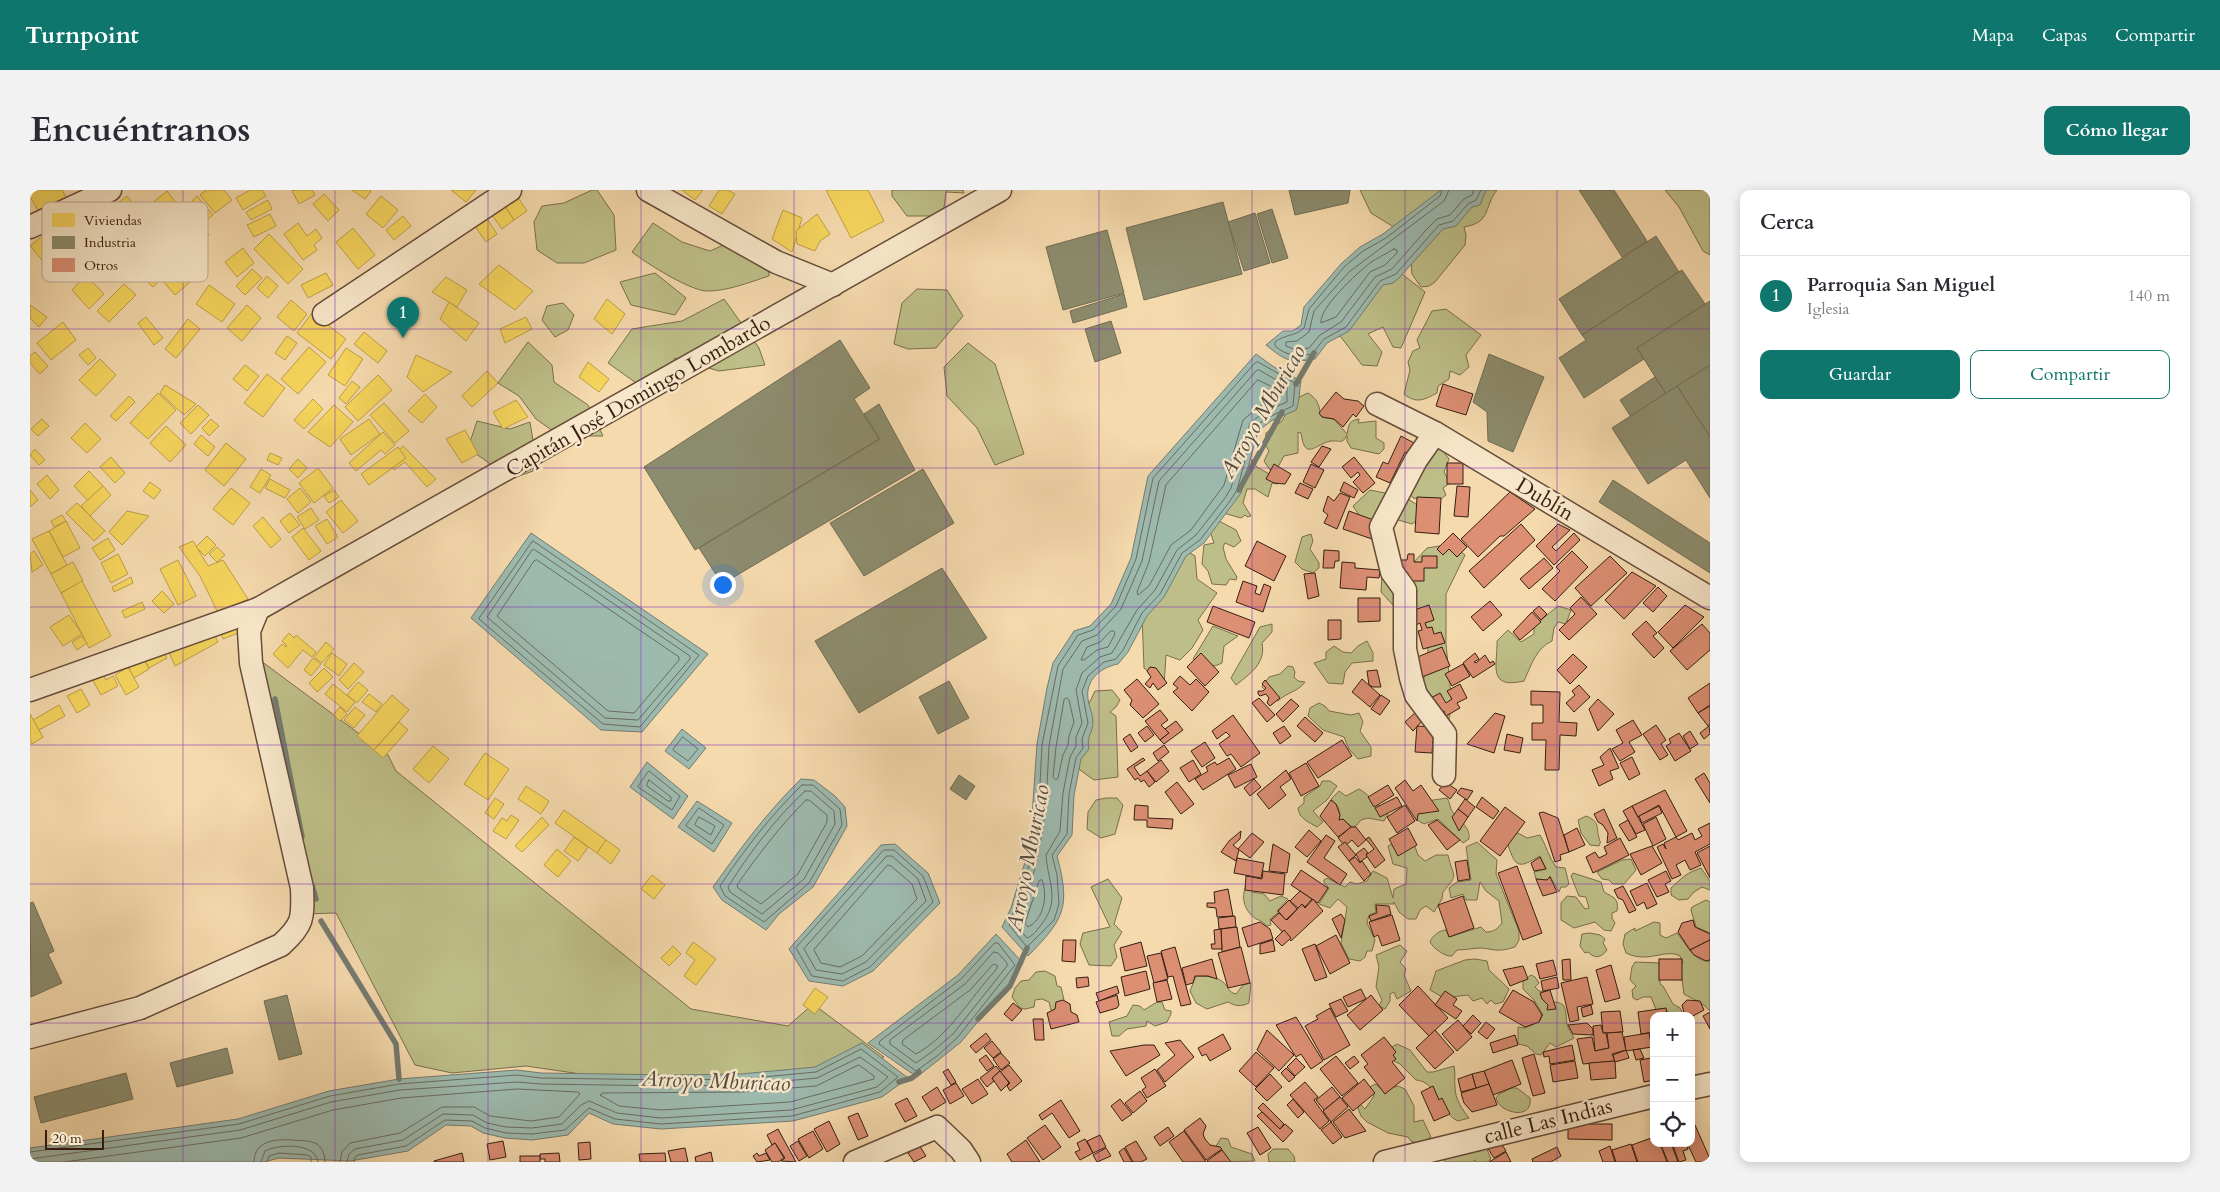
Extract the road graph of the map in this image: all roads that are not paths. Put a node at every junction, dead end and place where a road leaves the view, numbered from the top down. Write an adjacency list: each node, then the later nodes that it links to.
1 (110, 190): 5 (street)
2 (510, 190): 9 (street)
3 (648, 190): 8 (street)
4 (1000, 190): 8 (street, Capitán José Domingo Lombardo)
5 (84, 202)
6 (42, 221): 7 (street)
7 (30, 227)
8 (833, 285): 13 (street, Capitán José Domingo Lombardo)
9 (324, 314)
10 (1377, 404): 11 (street, Dublín)
11 (1435, 433): 12 (street, Dublín); 15 (street)
12 (1710, 598)
13 (266, 604): 14 (street, Capitán José Domingo Lombardo); 16 (street)
14 (30, 690)
15 (1444, 775)
16 (30, 1037)
17 (1710, 1084): 18 (street)
18 (1695, 1087)
19 (1650, 1097): 22 (street, calle Las Indias)
20 (855, 1162): 21 (street)
21 (969, 1162)
22 (1385, 1162)

